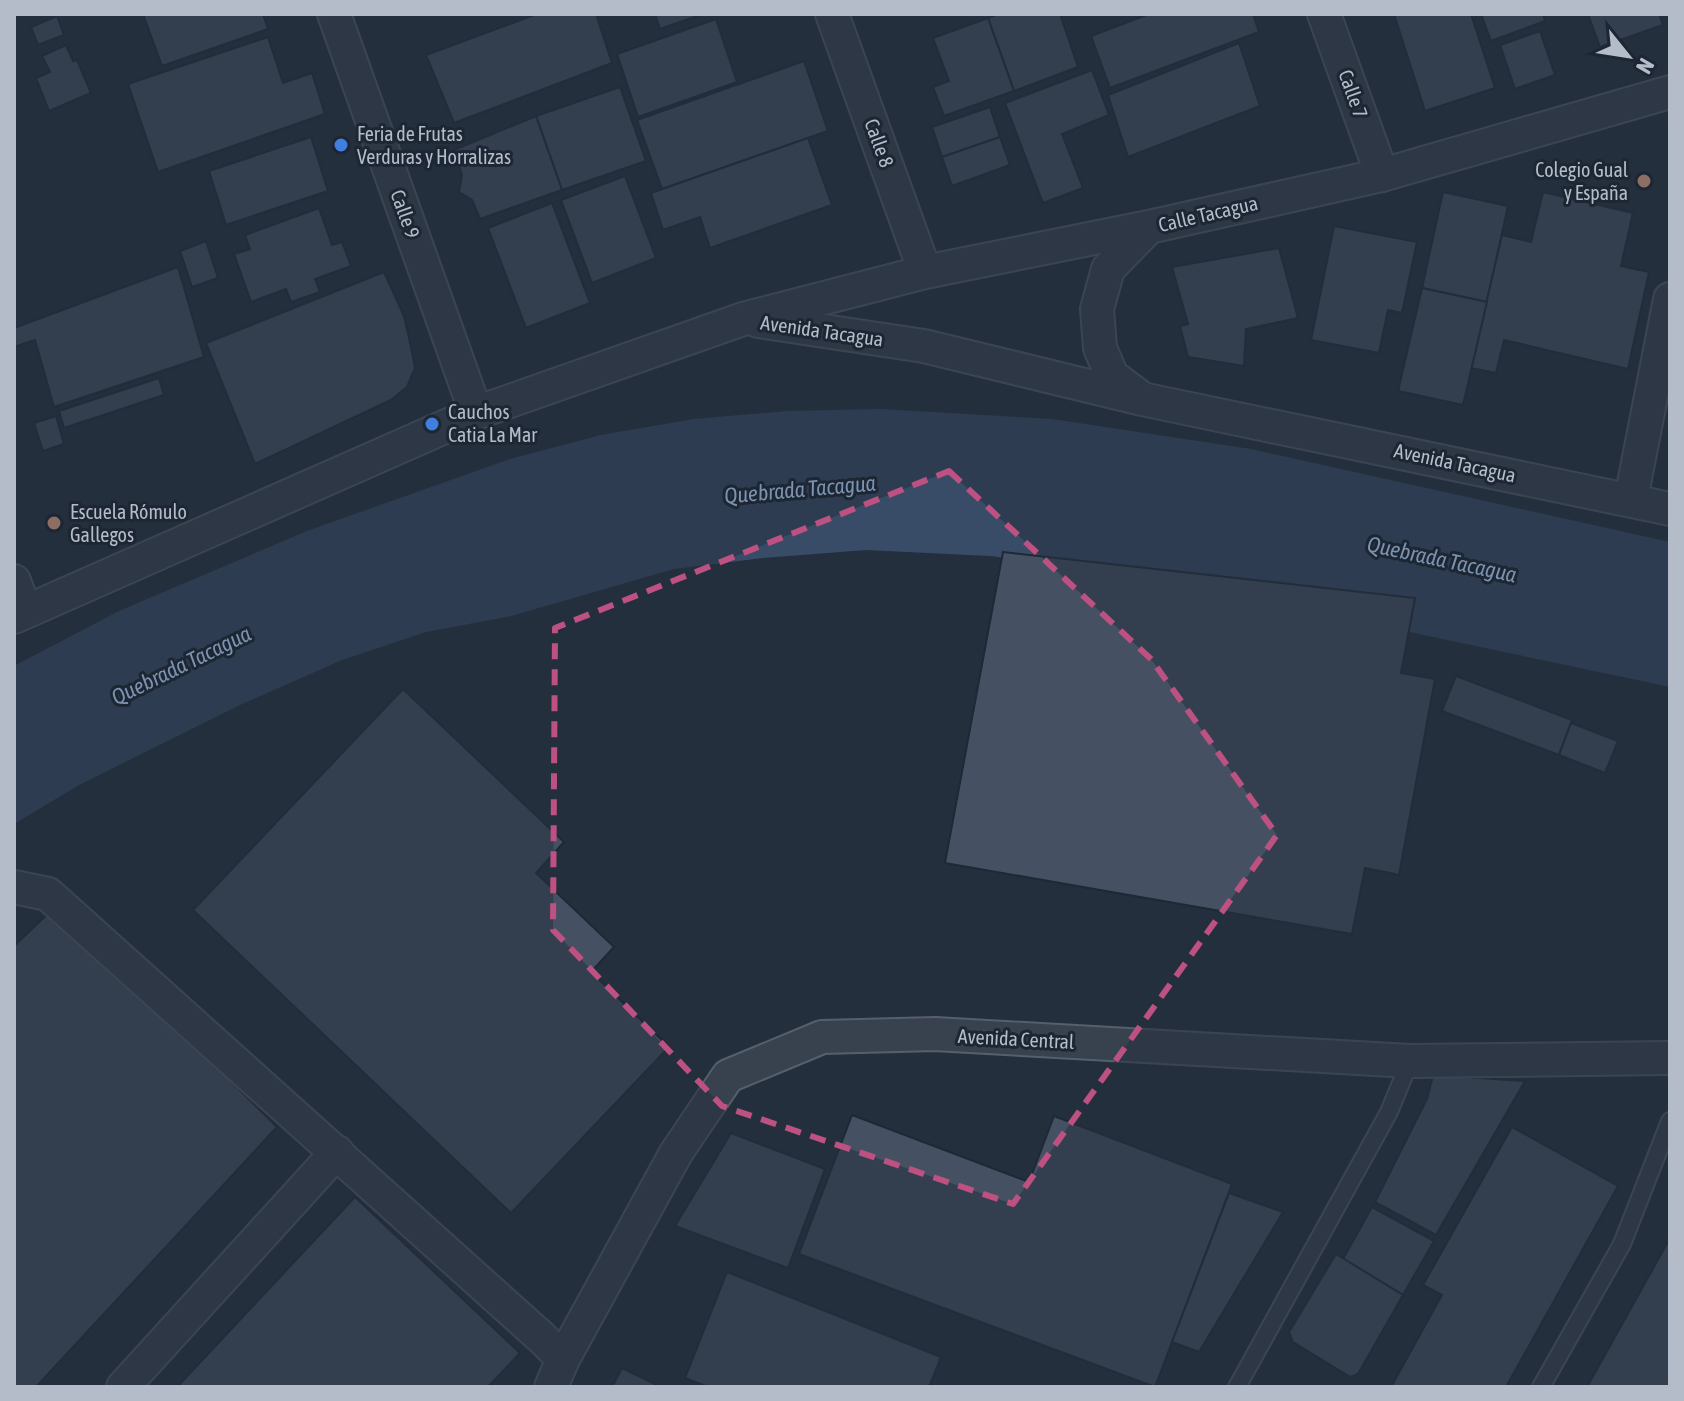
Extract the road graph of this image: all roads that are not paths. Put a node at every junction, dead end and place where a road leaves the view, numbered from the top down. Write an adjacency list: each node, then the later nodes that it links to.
1 (334, 14): 11 (street, Calle 9)
2 (832, 14): 7 (street, Calle 8)
3 (1324, 14): 5 (street, Calle 7)
4 (1670, 92): 5 (street, Calle Tacagua)
5 (1382, 175): 6 (street, Calle Tacagua)
6 (1149, 227): 7 (street, Calle Tacagua); 10 (street)
7 (925, 272): 9 (street, Calle Tacagua)
8 (1670, 299): 12 (street)
9 (743, 319): 10 (street, Avenida Tacagua); 11 (street, Avenida Tacagua)
10 (1142, 399): 12 (street, Avenida Tacagua)
11 (476, 413): 15 (street, Avenida Tacagua)
12 (1631, 499): 13 (street, Avenida Tacagua)
13 (1670, 509)
14 (14, 581): 15 (street)
15 (19, 614)
16 (14, 887): 20 (street)
17 (1670, 1058): 18 (street, Avenida Central)
18 (1410, 1061): 21 (street, Avenida Central); 23 (lane)
19 (1670, 1121): 24 (lane)
20 (337, 1152): 21 (street); 22 (street)
21 (557, 1373)
22 (123, 1387)
23 (1237, 1387)
24 (1541, 1387)

